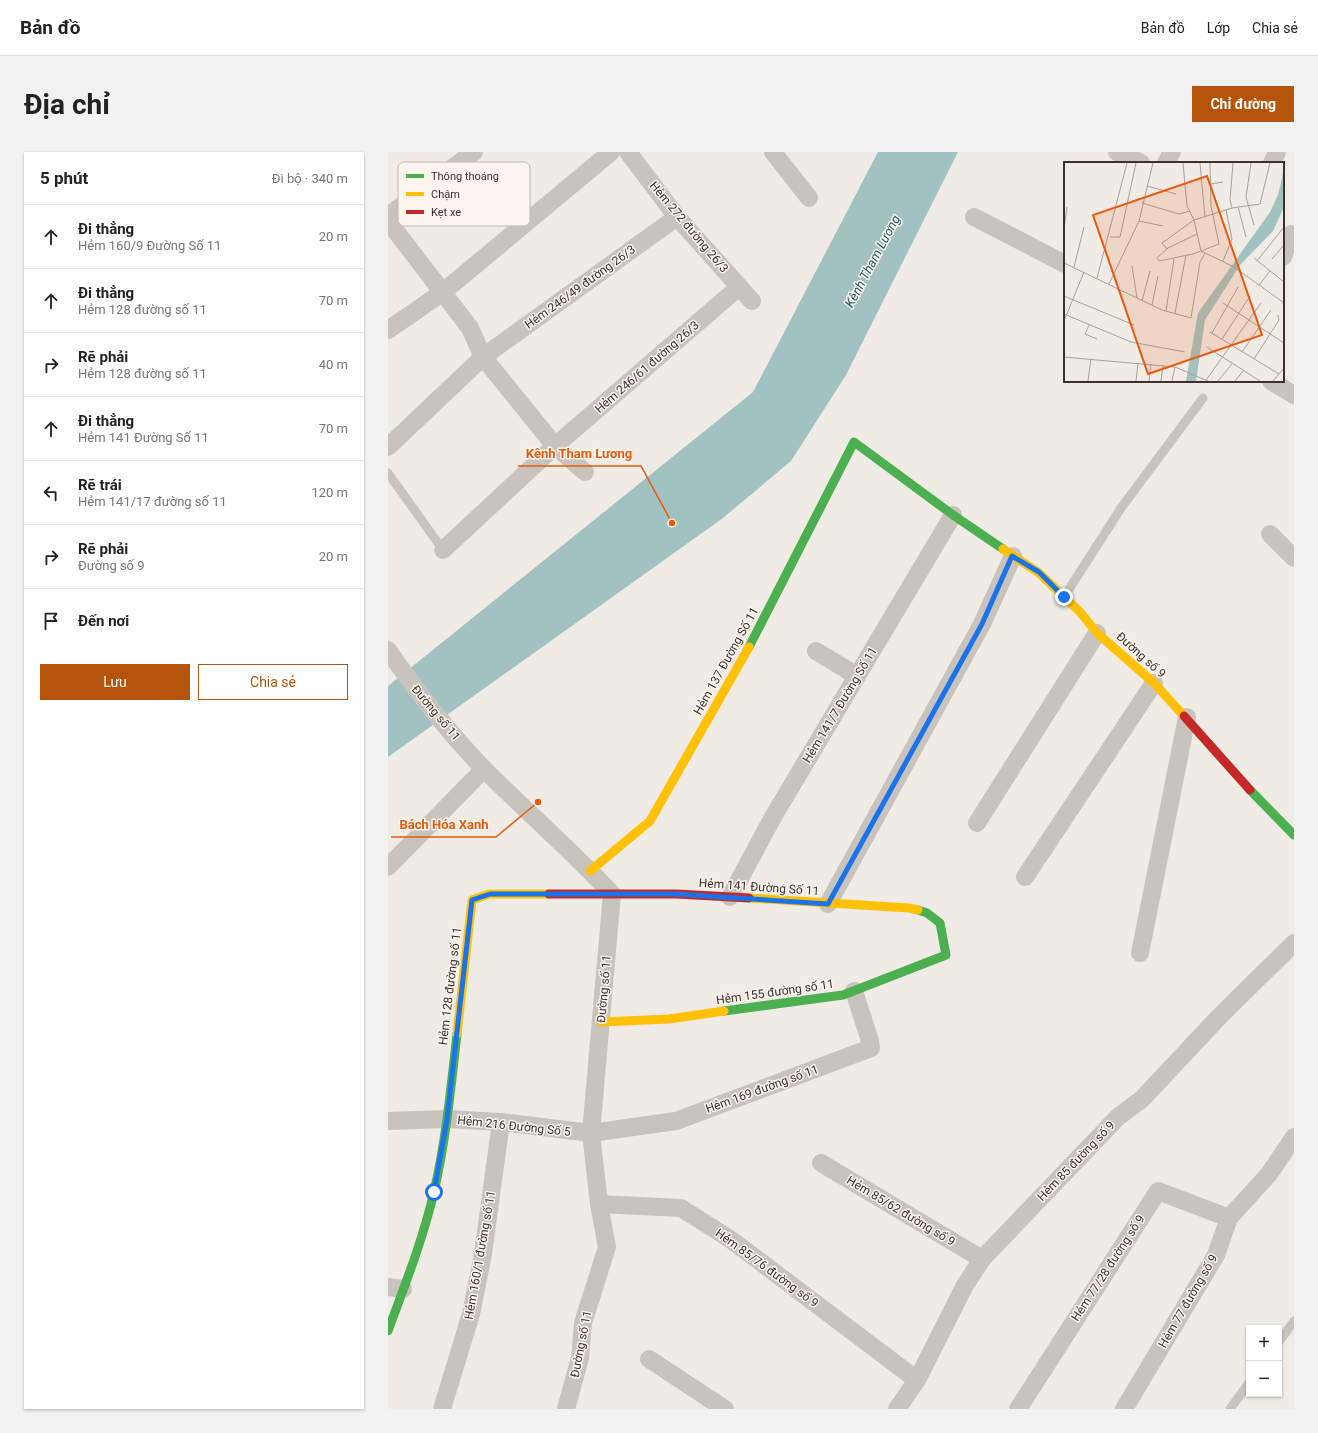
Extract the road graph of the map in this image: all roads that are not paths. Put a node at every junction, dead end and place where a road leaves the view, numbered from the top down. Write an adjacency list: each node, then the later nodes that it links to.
1 (474, 152): 8 (street)
2 (611, 152): 17 (street)
3 (628, 152): 15 (street, Hẻm 272 đường 26/3)
4 (773, 152): 12 (street)
5 (1117, 152): 9 (street)
6 (1172, 152): 10 (street)
7 (1277, 152): 11 (street)
8 (461, 162)
9 (1139, 162)
10 (1167, 162)
11 (1272, 162)
12 (809, 198)
13 (398, 209): 14 (street)
14 (388, 216)
15 (677, 217): 23 (street, Hẻm 272 đường 26/3); 27 (street, Hẻm 246/49 đường 26/3)
16 (974, 217): 22 (street)
17 (530, 220)
18 (388, 221): 24 (street)
19 (522, 226): 24 (street)
20 (1289, 233): 21 (street)
21 (1284, 253)
22 (1064, 263)
23 (739, 287): 25 (street, Hẻm 272 đường 26/3); 32 (street, Hẻm 246/61 đường 26/3)
24 (443, 292): 26 (street); 27 (street)
25 (752, 301)
26 (388, 330)
27 (482, 357): 32 (street); 33 (street, Hẻm 246/49 đường 26/3)
28 (1274, 382): 29 (street)
29 (1294, 395)
30 (1203, 398): 41 (lane)
31 (854, 442): 36 (street, Đường số 9); 52 (street, Hẻm 137 Đường Số 11)
32 (555, 446): 34 (street); 38 (street, Hẻm 246/61 đường 26/3)
33 (388, 447)
34 (585, 472)
35 (388, 473): 38 (lane)
36 (953, 515): 39 (street, Đường số 9); 45 (street, Hẻm 141/7 Đường Số 11)
37 (1270, 534): 40 (street)
38 (444, 550)
39 (1012, 556): 41 (street, Đường số 9); 56 (street)
40 (1294, 558)
41 (1064, 597): 42 (street, Đường số 9)
42 (1097, 633): 46 (street, Đường số 9); 49 (street)
43 (388, 650): 48 (street, Đường số 11)
44 (816, 651): 45 (street)
45 (857, 676): 55 (street, Hẻm 141/7 Đường Số 11)
46 (1154, 683): 47 (street, Đường số 9); 53 (street)
47 (1187, 717): 50 (street, Đường số 9); 58 (street)
48 (484, 770): 51 (street); 52 (street, Đường số 11)
49 (977, 823)
50 (1294, 835)
51 (388, 867)
52 (590, 871): 54 (street, Đường số 11)
53 (1025, 877)
54 (612, 894): 55 (street, Hẻm 141 Đường Số 11); 61 (street, Đường số 11); 62 (street, Hẻm 128 đường số 11)
55 (730, 897): 56 (street, Hẻm 141 Đường Số 11)
56 (828, 904): 59 (street, Hẻm 141 Đường Số 11)
57 (1294, 942): 70 (street, Hẻm 85 đường số 9)
58 (1140, 953)
59 (946, 955): 60 (street, Hẻm 155 đường số 11)
60 (854, 991): 61 (street, Hẻm 155 đường số 11); 65 (street, Hẻm 169 đường số 11)
61 (601, 1022): 65 (street, Đường số 11)
62 (447, 1119): 63 (street, Hẻm 216 Đường Số 5); 64 (street, Hẻm 216 Đường Số 5); 71 (street)
63 (388, 1121)
64 (501, 1122): 65 (street, Hẻm 216 Đường Số 5); 78 (street, Hẻm 160/1 đường số 11)
65 (591, 1134): 68 (street, Đường số 11)
66 (1294, 1136): 69 (street, Hẻm 77 đường số 9)
67 (821, 1163): 70 (street, Hẻm 85/62 đường số 9)
68 (599, 1204): 76 (street, Hẻm 85/76 đường số 9); 79 (street, Đường số 11)
69 (1228, 1218): 82 (street, Hẻm 77/28 đường số 9); 83 (street, Hẻm 77 đường số 9)
70 (982, 1259): 76 (street, Hẻm 85 đường số 9)
71 (395, 1288): 73 (street)
72 (1294, 1321): 74 (lane)
73 (388, 1331)
74 (1282, 1338)
75 (649, 1359): 80 (street)
76 (917, 1380): 81 (street, Hẻm 85 đường số 9)
77 (1246, 1387): 84 (lane)
78 (442, 1409)
79 (566, 1409)
80 (725, 1409)
81 (897, 1409)
82 (1018, 1409)
83 (1124, 1409)
84 (1230, 1409)

